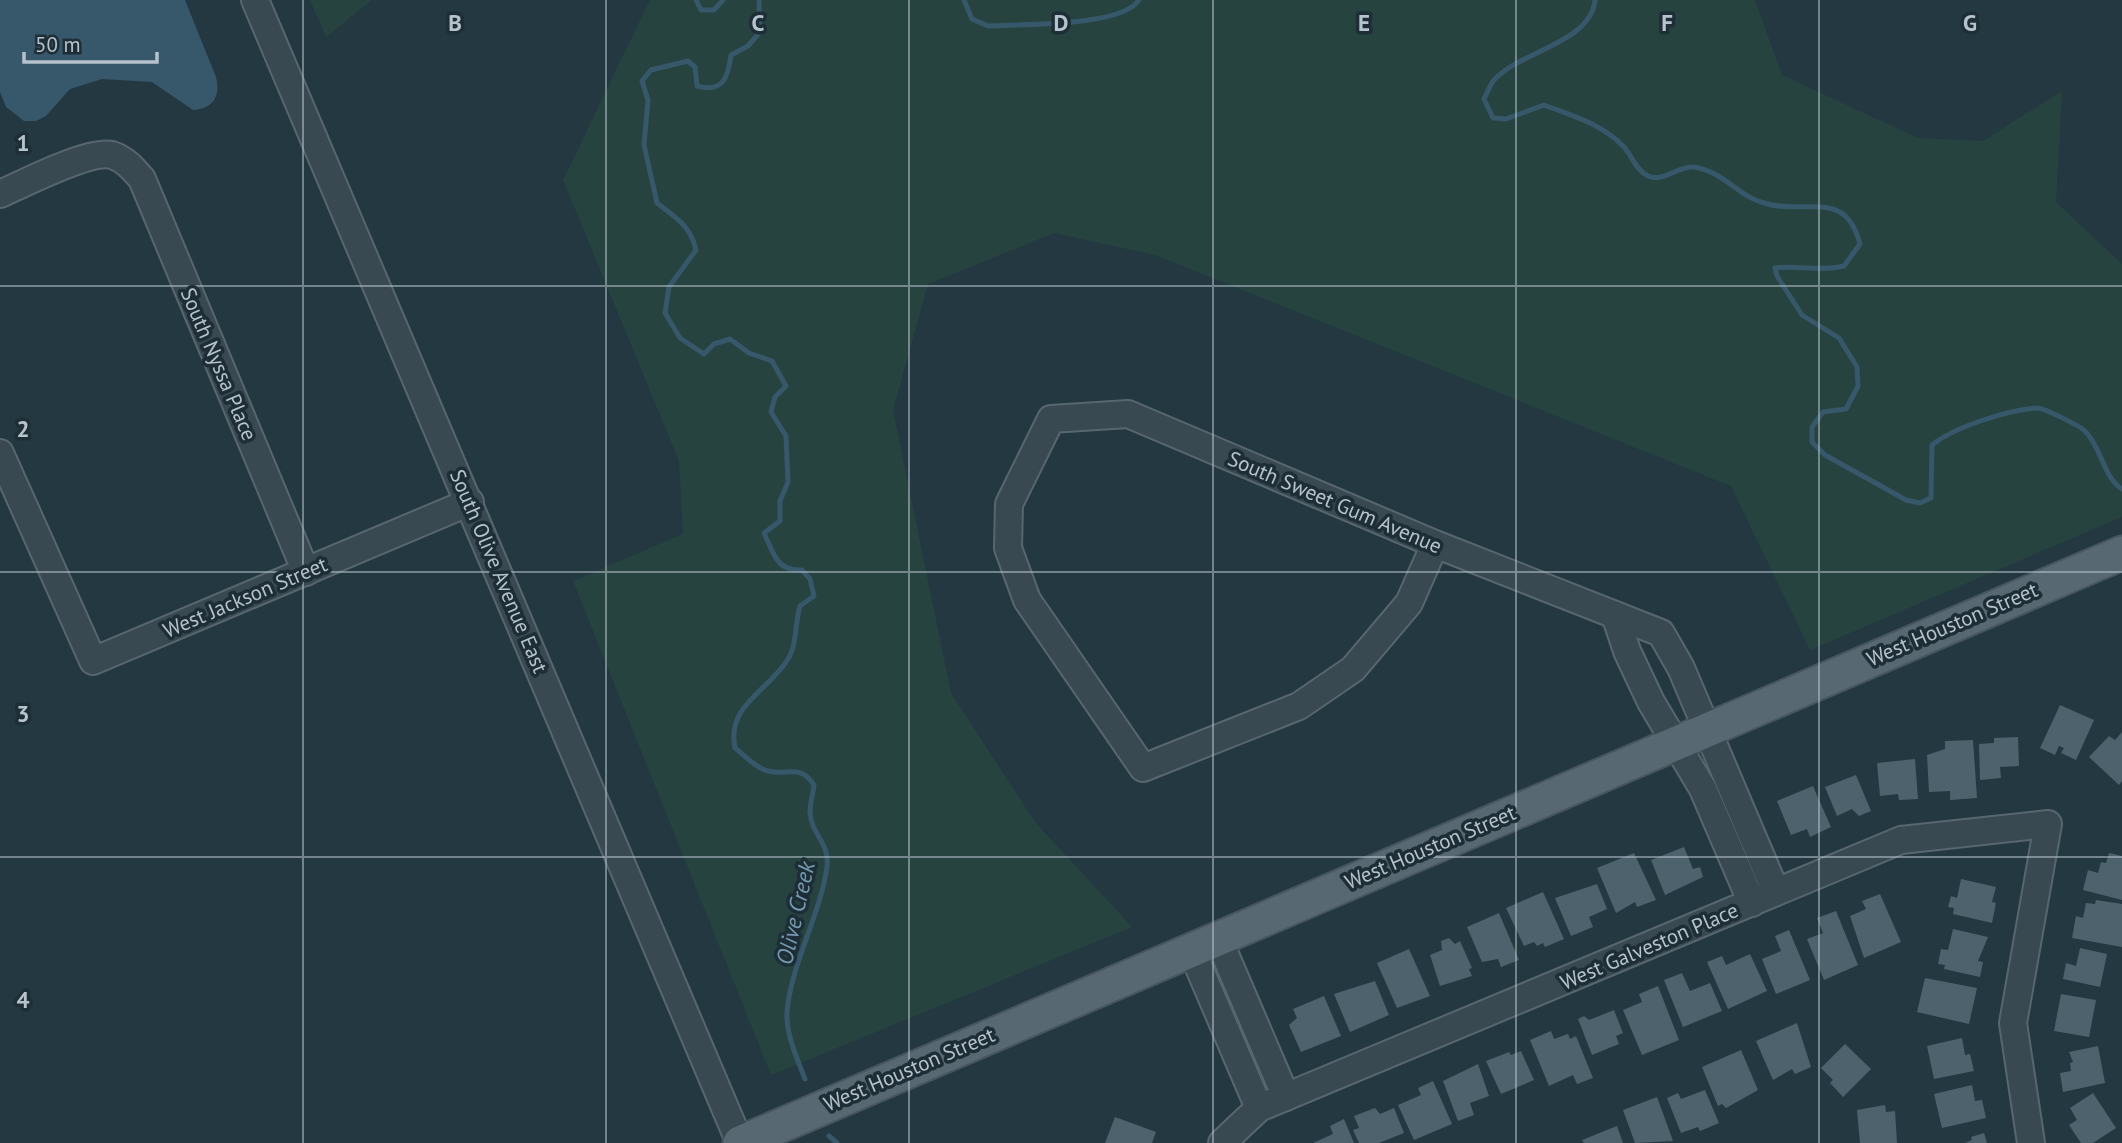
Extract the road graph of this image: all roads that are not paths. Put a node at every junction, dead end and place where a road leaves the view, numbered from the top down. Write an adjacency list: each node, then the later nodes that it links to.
1 (255, 0): 4 (street, South Olive Avenue East)
2 (0, 194): 7 (street, South Nyssa Place)
3 (0, 453): 7 (street, West Jackson Street)
4 (466, 494): 7 (street, West Jackson Street); 16 (street, South Olive Avenue East)
5 (1435, 544): 5 (street, South Sweet Gum Avenue); 8 (street, South Sweet Gum Avenue)
6 (2122, 553): 9 (main road, West Houston Street)
7 (306, 572)
8 (1615, 615): 9 (street, South Sweet Gum Avenue); 10 (street)
9 (1706, 729): 10 (main road, West Houston Street); 11 (street, South Sweet Gum Avenue)
10 (1675, 742): 12 (street); 13 (main road, West Houston Street)
11 (1776, 892): 12 (street, West Galveston Place); 18 (street, West Galveston Place)
12 (1752, 903): 14 (street, West Galveston Place)
13 (1205, 943): 14 (street); 15 (street); 16 (main road, West Houston Street)
14 (1286, 1097): 15 (street, West Galveston Place)
15 (1259, 1108): 17 (street)
16 (740, 1143)
17 (1222, 1143)
18 (2031, 1143)

